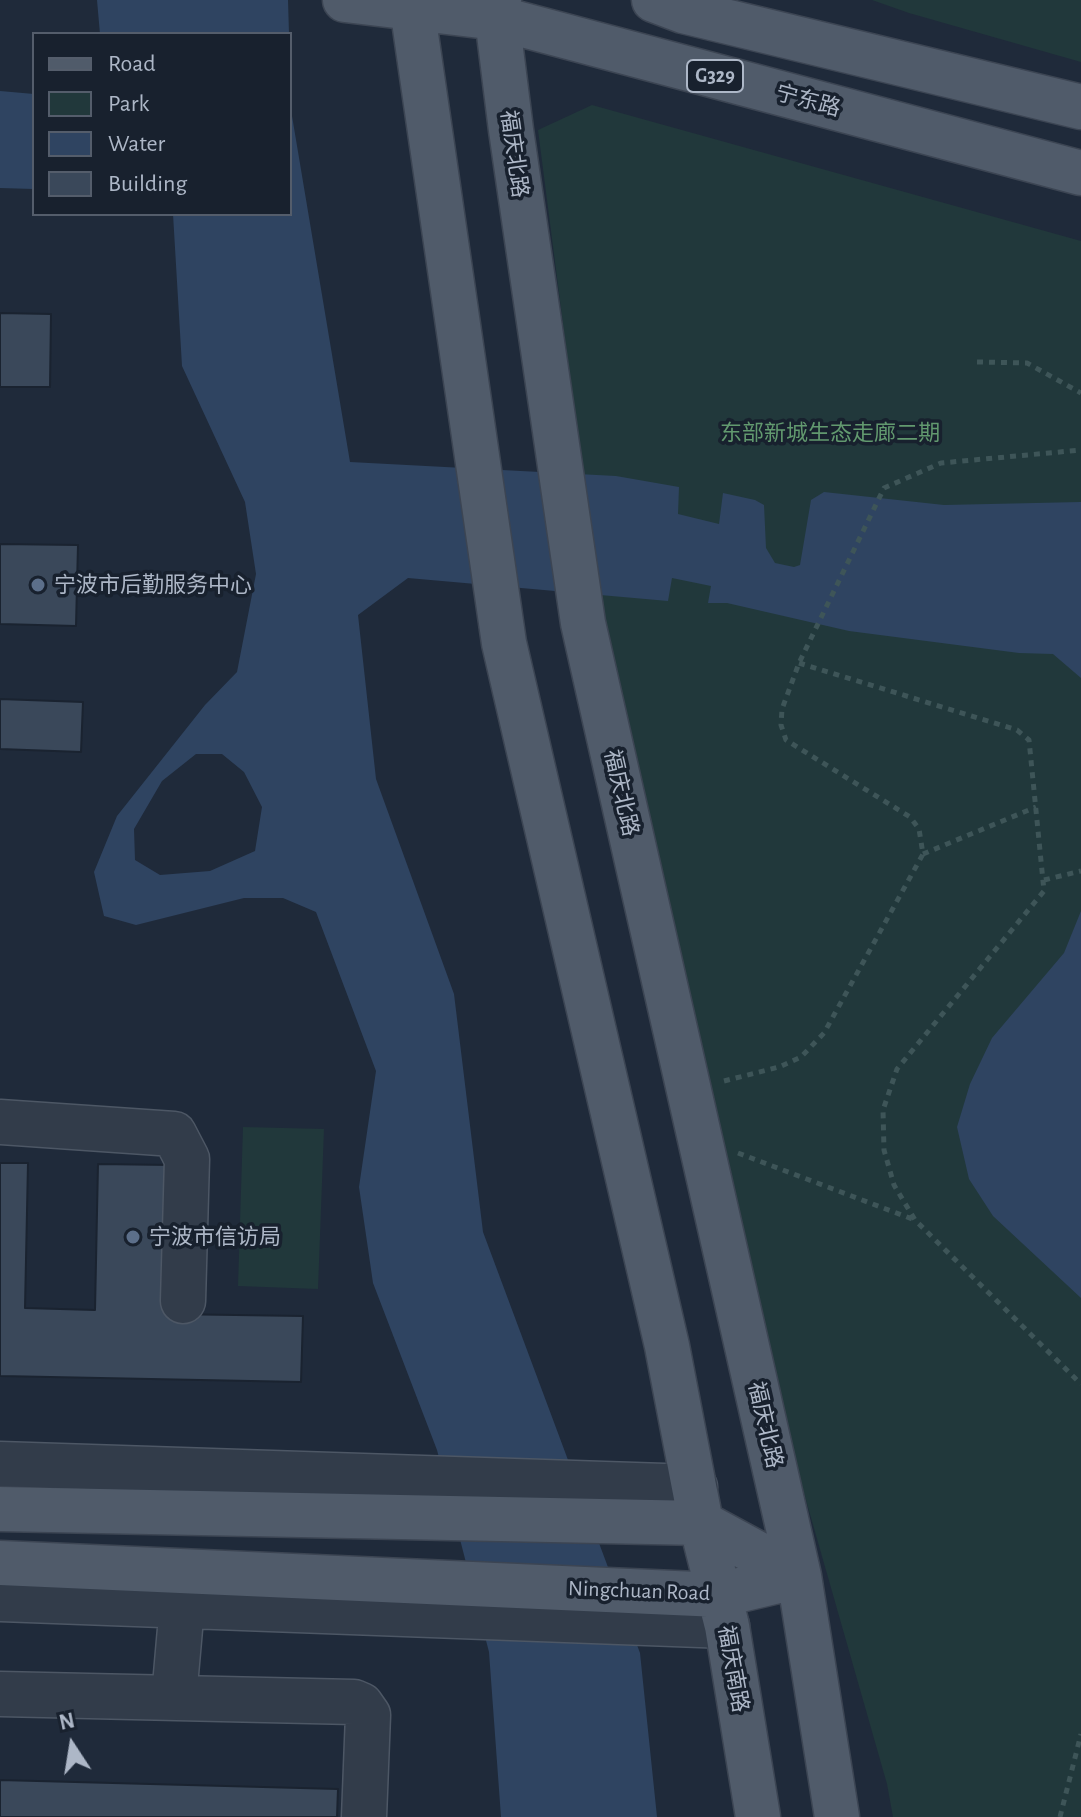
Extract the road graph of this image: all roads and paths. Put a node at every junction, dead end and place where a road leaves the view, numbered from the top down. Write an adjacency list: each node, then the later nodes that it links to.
1 (345, 0): 3 (main road, 宁东路 / G329)
2 (654, 0): 5 (main road)
3 (411, 5): 4 (main road, 宁东路 / G329); 23 (main road)
4 (498, 9): 6 (main road, 宁东路 / G329); 15 (main road, 福庆北路)
5 (1081, 107)
6 (1081, 173)
7 (977, 362): 8 (path)
8 (1081, 393)
9 (1081, 450): 10 (path)
10 (799, 663): 11 (path); 12 (path)
11 (1036, 807): 12 (path); 14 (path)
12 (923, 854): 15 (path)
13 (1081, 871): 14 (path)
14 (1044, 880): 18 (path)
15 (688, 1091): 17 (main road, 福庆北路)
16 (0, 1122): 19 (street)
17 (700, 1139): 18 (path); 26 (main road, 福庆北路)
18 (915, 1220): 20 (path)
19 (183, 1301)
20 (1081, 1384)
21 (0, 1464): 22 (street)
22 (447, 1498): 23 (main road); 24 (main road)
23 (698, 1505): 26 (main road); 30 (main road, 福庆南路)
24 (0, 1509)
25 (0, 1563): 28 (main road, Ningchuan Road)
26 (799, 1576): 30 (main road, Ningchuan Road); 36 (main road)
27 (0, 1599): 29 (street)
28 (475, 1601): 29 (street); 30 (main road, Ningchuan Road)
29 (182, 1606): 32 (street)
30 (723, 1611): 35 (main road, 福庆南路)
31 (0, 1694): 32 (street)
32 (174, 1697): 34 (street)
33 (1081, 1734): 37 (path)
34 (364, 1817)
35 (758, 1817)
36 (837, 1817)
37 (1060, 1817)

